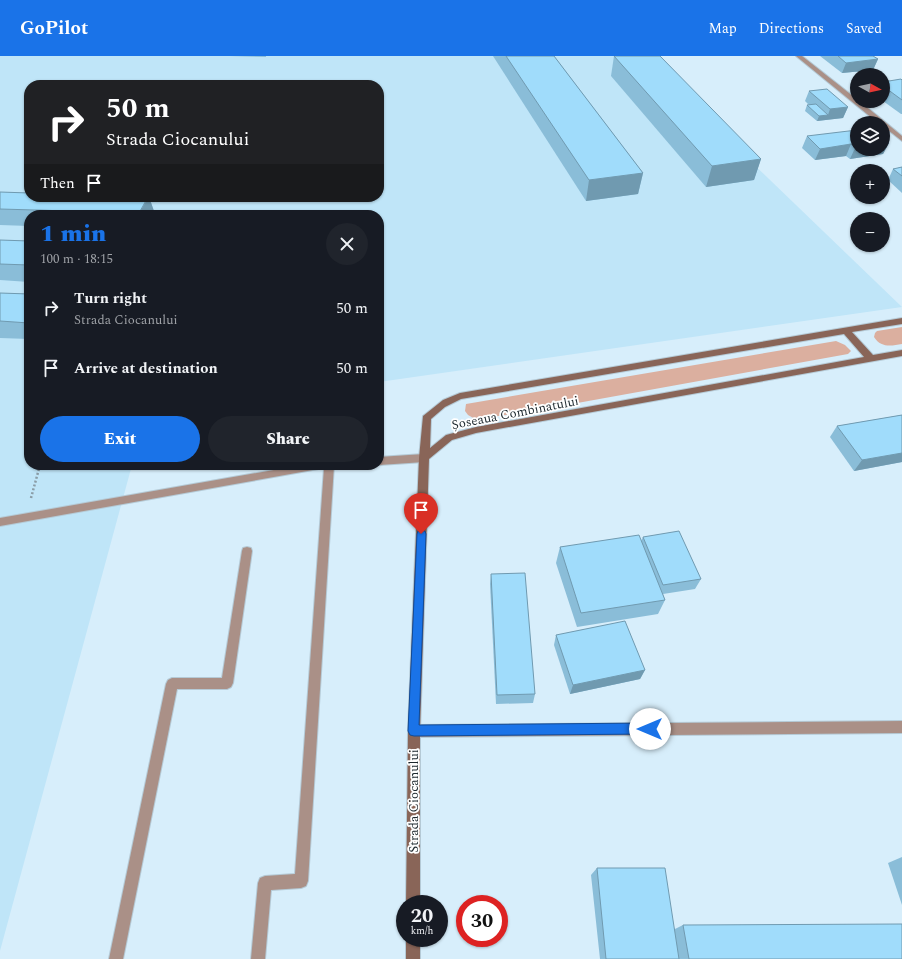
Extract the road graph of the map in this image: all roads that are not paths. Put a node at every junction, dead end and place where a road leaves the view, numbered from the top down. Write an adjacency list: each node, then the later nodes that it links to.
1 (800, 56): 2 (street)
2 (874, 116)
3 (890, 129): 4 (street)
4 (902, 139)
5 (902, 321): 6 (main road, Șoseaua Combinatului)
6 (846, 331): 8 (main road); 9 (main road, Șoseaua Combinatului)
7 (902, 353): 8 (main road, Șoseaua Combinatului)
8 (871, 359): 9 (main road, Șoseaua Combinatului)
9 (424, 458): 10 (street); 16 (main road, Strada Ciocanului)
10 (384, 461)
11 (295, 470): 13 (street)
12 (329, 470): 20 (street)
13 (0, 522)
14 (247, 551): 19 (street)
15 (902, 727): 16 (street)
16 (414, 731): 17 (main road, Strada Ciocanului)
17 (413, 895)
18 (413, 947): 21 (main road)
19 (116, 959)
20 (258, 959)
21 (413, 959)

